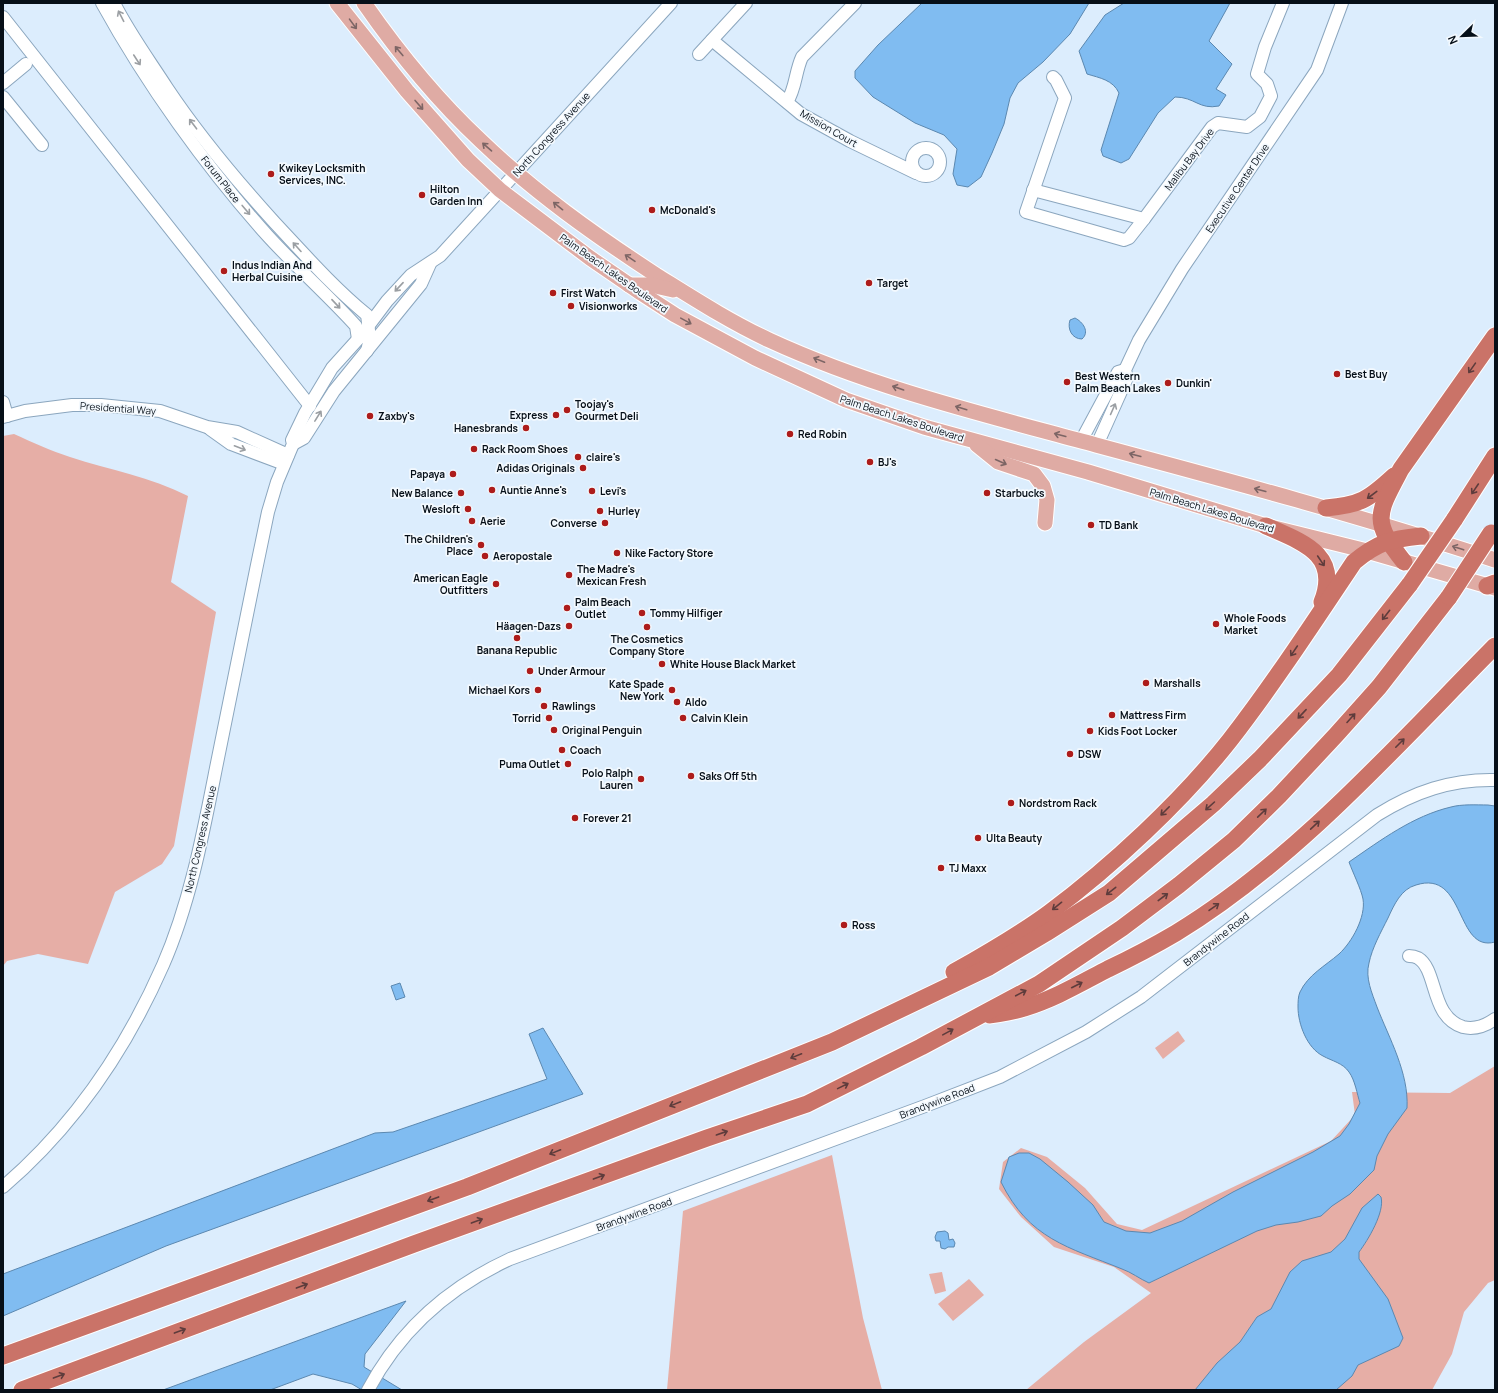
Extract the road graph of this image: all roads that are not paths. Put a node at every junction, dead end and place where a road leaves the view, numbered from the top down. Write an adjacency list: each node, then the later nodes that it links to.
1 (102, 3): 31 (street, Forum Place, one-way to 31)
2 (114, 3): 29 (street, Forum Place, one-way to 2)
3 (337, 3): 23 (main road, Palm Beach Lakes Boulevard, one-way to 23)
4 (364, 3): 21 (main road, one-way to 4)
5 (671, 3): 21 (street, North Congress Avenue)
6 (746, 3): 11 (street)
7 (855, 3): 17 (street)
8 (1283, 3): 18 (street, Malibu Bay Drive)
9 (1342, 3): 19 (street, Executive Center Drive)
10 (3, 17): 35 (street)
11 (712, 40): 12 (street); 17 (street, Mission Court)
12 (699, 54)
13 (26, 64): 15 (street)
14 (1053, 77): 24 (street, Malibu Bay Drive)
15 (3, 83)
16 (3, 97): 20 (street)
17 (787, 102): 22 (street, Mission Court)
18 (1263, 110): 19 (street); 25 (street, Malibu Bay Drive)
19 (1281, 123): 33 (street, Executive Center Drive)
20 (42, 145)
21 (516, 172): 23 (street, North Congress Avenue); 28 (main road, one-way to 21)
22 (916, 173)
23 (500, 190): 26 (street, North Congress Avenue); 27 (main road, Palm Beach Lakes Boulevard)
24 (1033, 190): 25 (street); 25 (street, Malibu Bay Drive)
25 (1144, 219)
26 (430, 264): 29 (street, North Congress Avenue, one-way to 29); 32 (street, North Congress Avenue)
27 (629, 285): 28 (main road); 37 (main road, Palm Beach Lakes Boulevard, one-way to 37)
28 (689, 296): 38 (main road, one-way to 28)
29 (368, 326): 31 (street, North Congress Avenue); 32 (street)
30 (1495, 336): 42 (highway, one-way to 42)
31 (358, 339): 35 (street, North Congress Avenue)
32 (366, 351): 40 (street, North Congress Avenue, one-way to 32)
33 (1125, 370): 38 (street, Executive Center Drive); 39 (street, Executive Center Drive, one-way to 33)
34 (3, 402): 36 (street)
35 (310, 406): 40 (street, North Congress Avenue)
36 (5, 417): 40 (street, Presidential Way)
37 (969, 440): 44 (main road, one-way to 44); 46 (main road, Palm Beach Lakes Boulevard)
38 (1081, 441): 39 (main road)
39 (1097, 445): 43 (main road, one-way to 39)
40 (288, 454): 61 (street, North Congress Avenue)
41 (1495, 456): 60 (highway, one-way to 60, bridge)
42 (1401, 469): 43 (highway, one-way to 43); 45 (highway)
43 (1326, 508): 45 (main road)
44 (1045, 523)
45 (1380, 523): 48 (main road); 49 (highway)
46 (1266, 526): 50 (main road, Palm Beach Lakes Boulevard); 54 (highway, one-way to 54)
47 (1493, 530): 58 (highway, one-way to 47, bridge)
48 (1421, 536): 49 (highway); 51 (main road, one-way to 48)
49 (1387, 540): 50 (highway); 52 (highway)
50 (1367, 551): 52 (main road, Palm Beach Lakes Boulevard); 54 (highway)
51 (1495, 560)
52 (1404, 562): 53 (main road, Palm Beach Lakes Boulevard)
53 (1492, 586)
54 (1316, 619): 60 (highway, one-way to 60)
55 (1495, 646): 58 (highway, one-way to 55)
56 (1495, 780): 64 (street, Brandywine Road)
57 (1409, 956): 59 (street)
58 (974, 1018): 63 (highway, one-way to 58)
59 (1495, 1019)
60 (832, 1042): 62 (highway, one-way to 62)
61 (3, 1187)
62 (3, 1356)
63 (22, 1390)
64 (368, 1390)

